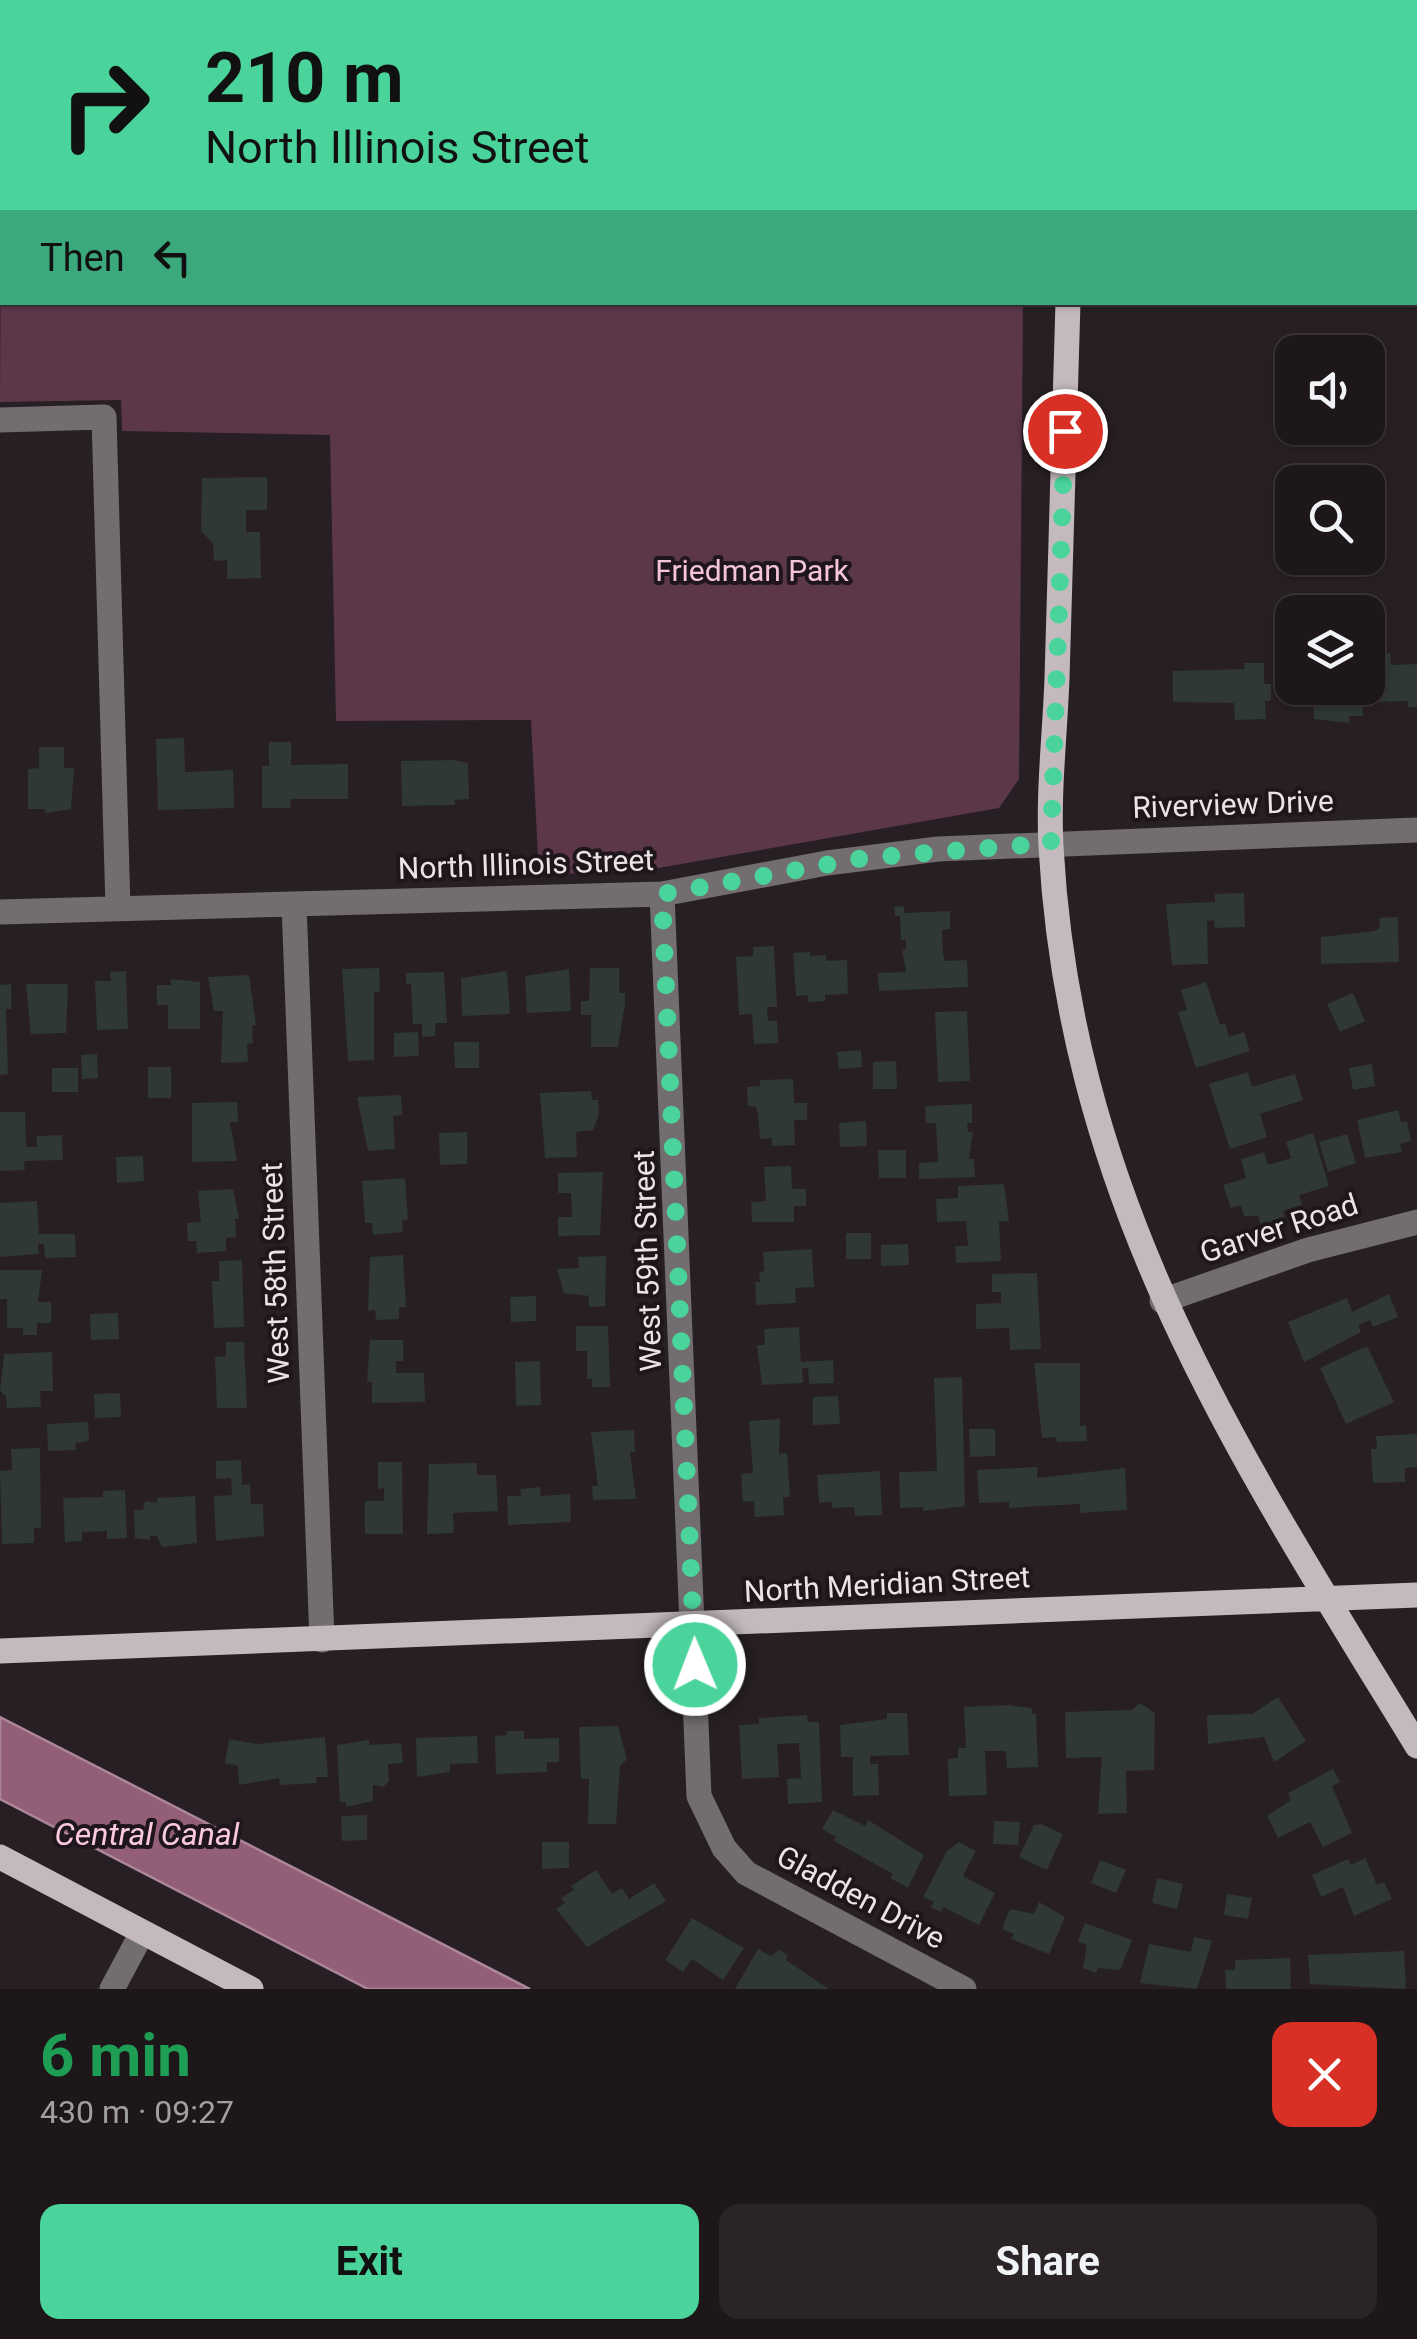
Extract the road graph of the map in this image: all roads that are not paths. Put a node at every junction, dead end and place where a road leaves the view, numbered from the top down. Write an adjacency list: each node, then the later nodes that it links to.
1 (1068, 305): 4 (main road)
2 (0, 420): 7 (street)
3 (1417, 830): 4 (street, Riverview Drive)
4 (1051, 843): 5 (street, North Illinois Street); 10 (main road)
5 (662, 894): 6 (street, North Illinois Street); 13 (street, West 59th Street)
6 (294, 904): 7 (street, North Illinois Street); 14 (street, West 58th Street)
7 (118, 908): 8 (street, North Illinois Street)
8 (0, 912)
9 (1417, 1222): 10 (street, Garver Road)
10 (1162, 1302): 12 (main road)
11 (1417, 1595): 12 (main road, North Meridian Street)
12 (1326, 1596): 13 (main road, North Meridian Street); 16 (main road)
13 (694, 1625): 14 (main road, North Meridian Street); 21 (street, Gladden Drive)
14 (322, 1640): 15 (main road, North Meridian Street)
15 (0, 1652)
16 (1417, 1746)
17 (0, 1858): 18 (main road)
18 (142, 1933): 19 (street); 20 (main road)
19 (112, 1989)
20 (251, 1989)
21 (964, 1989)

